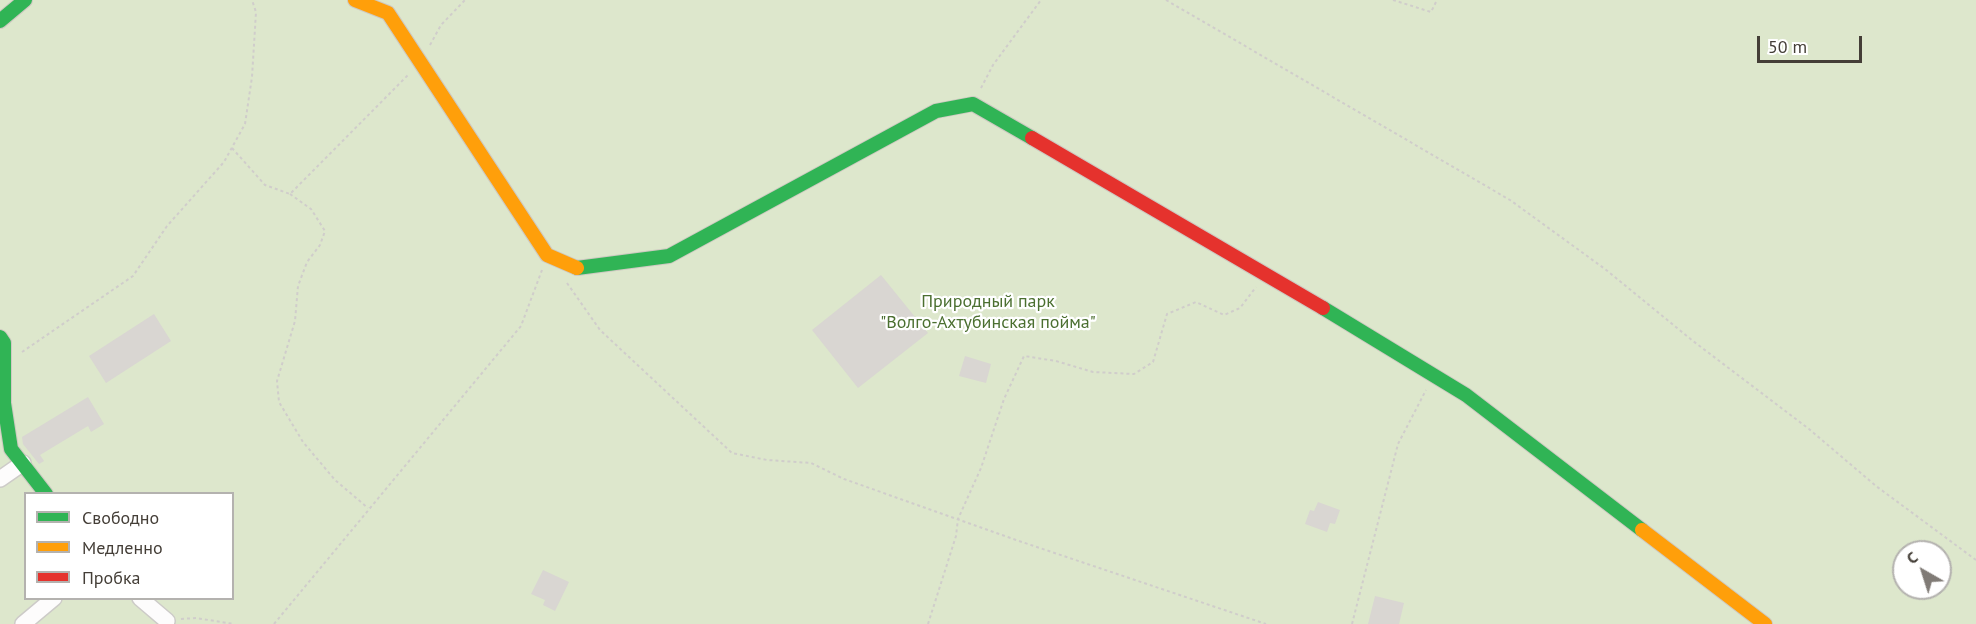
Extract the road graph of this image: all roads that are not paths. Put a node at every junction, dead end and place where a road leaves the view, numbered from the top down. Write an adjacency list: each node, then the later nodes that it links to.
1 (25, 0): 3 (street)
2 (355, 0): 12 (street)
3 (0, 21)
4 (0, 337): 5 (street)
5 (23, 463): 6 (street); 7 (street)
6 (0, 479)
7 (45, 492)
8 (52, 600): 11 (street)
9 (142, 600): 10 (street)
10 (166, 621)
11 (23, 624)
12 (1764, 624)

